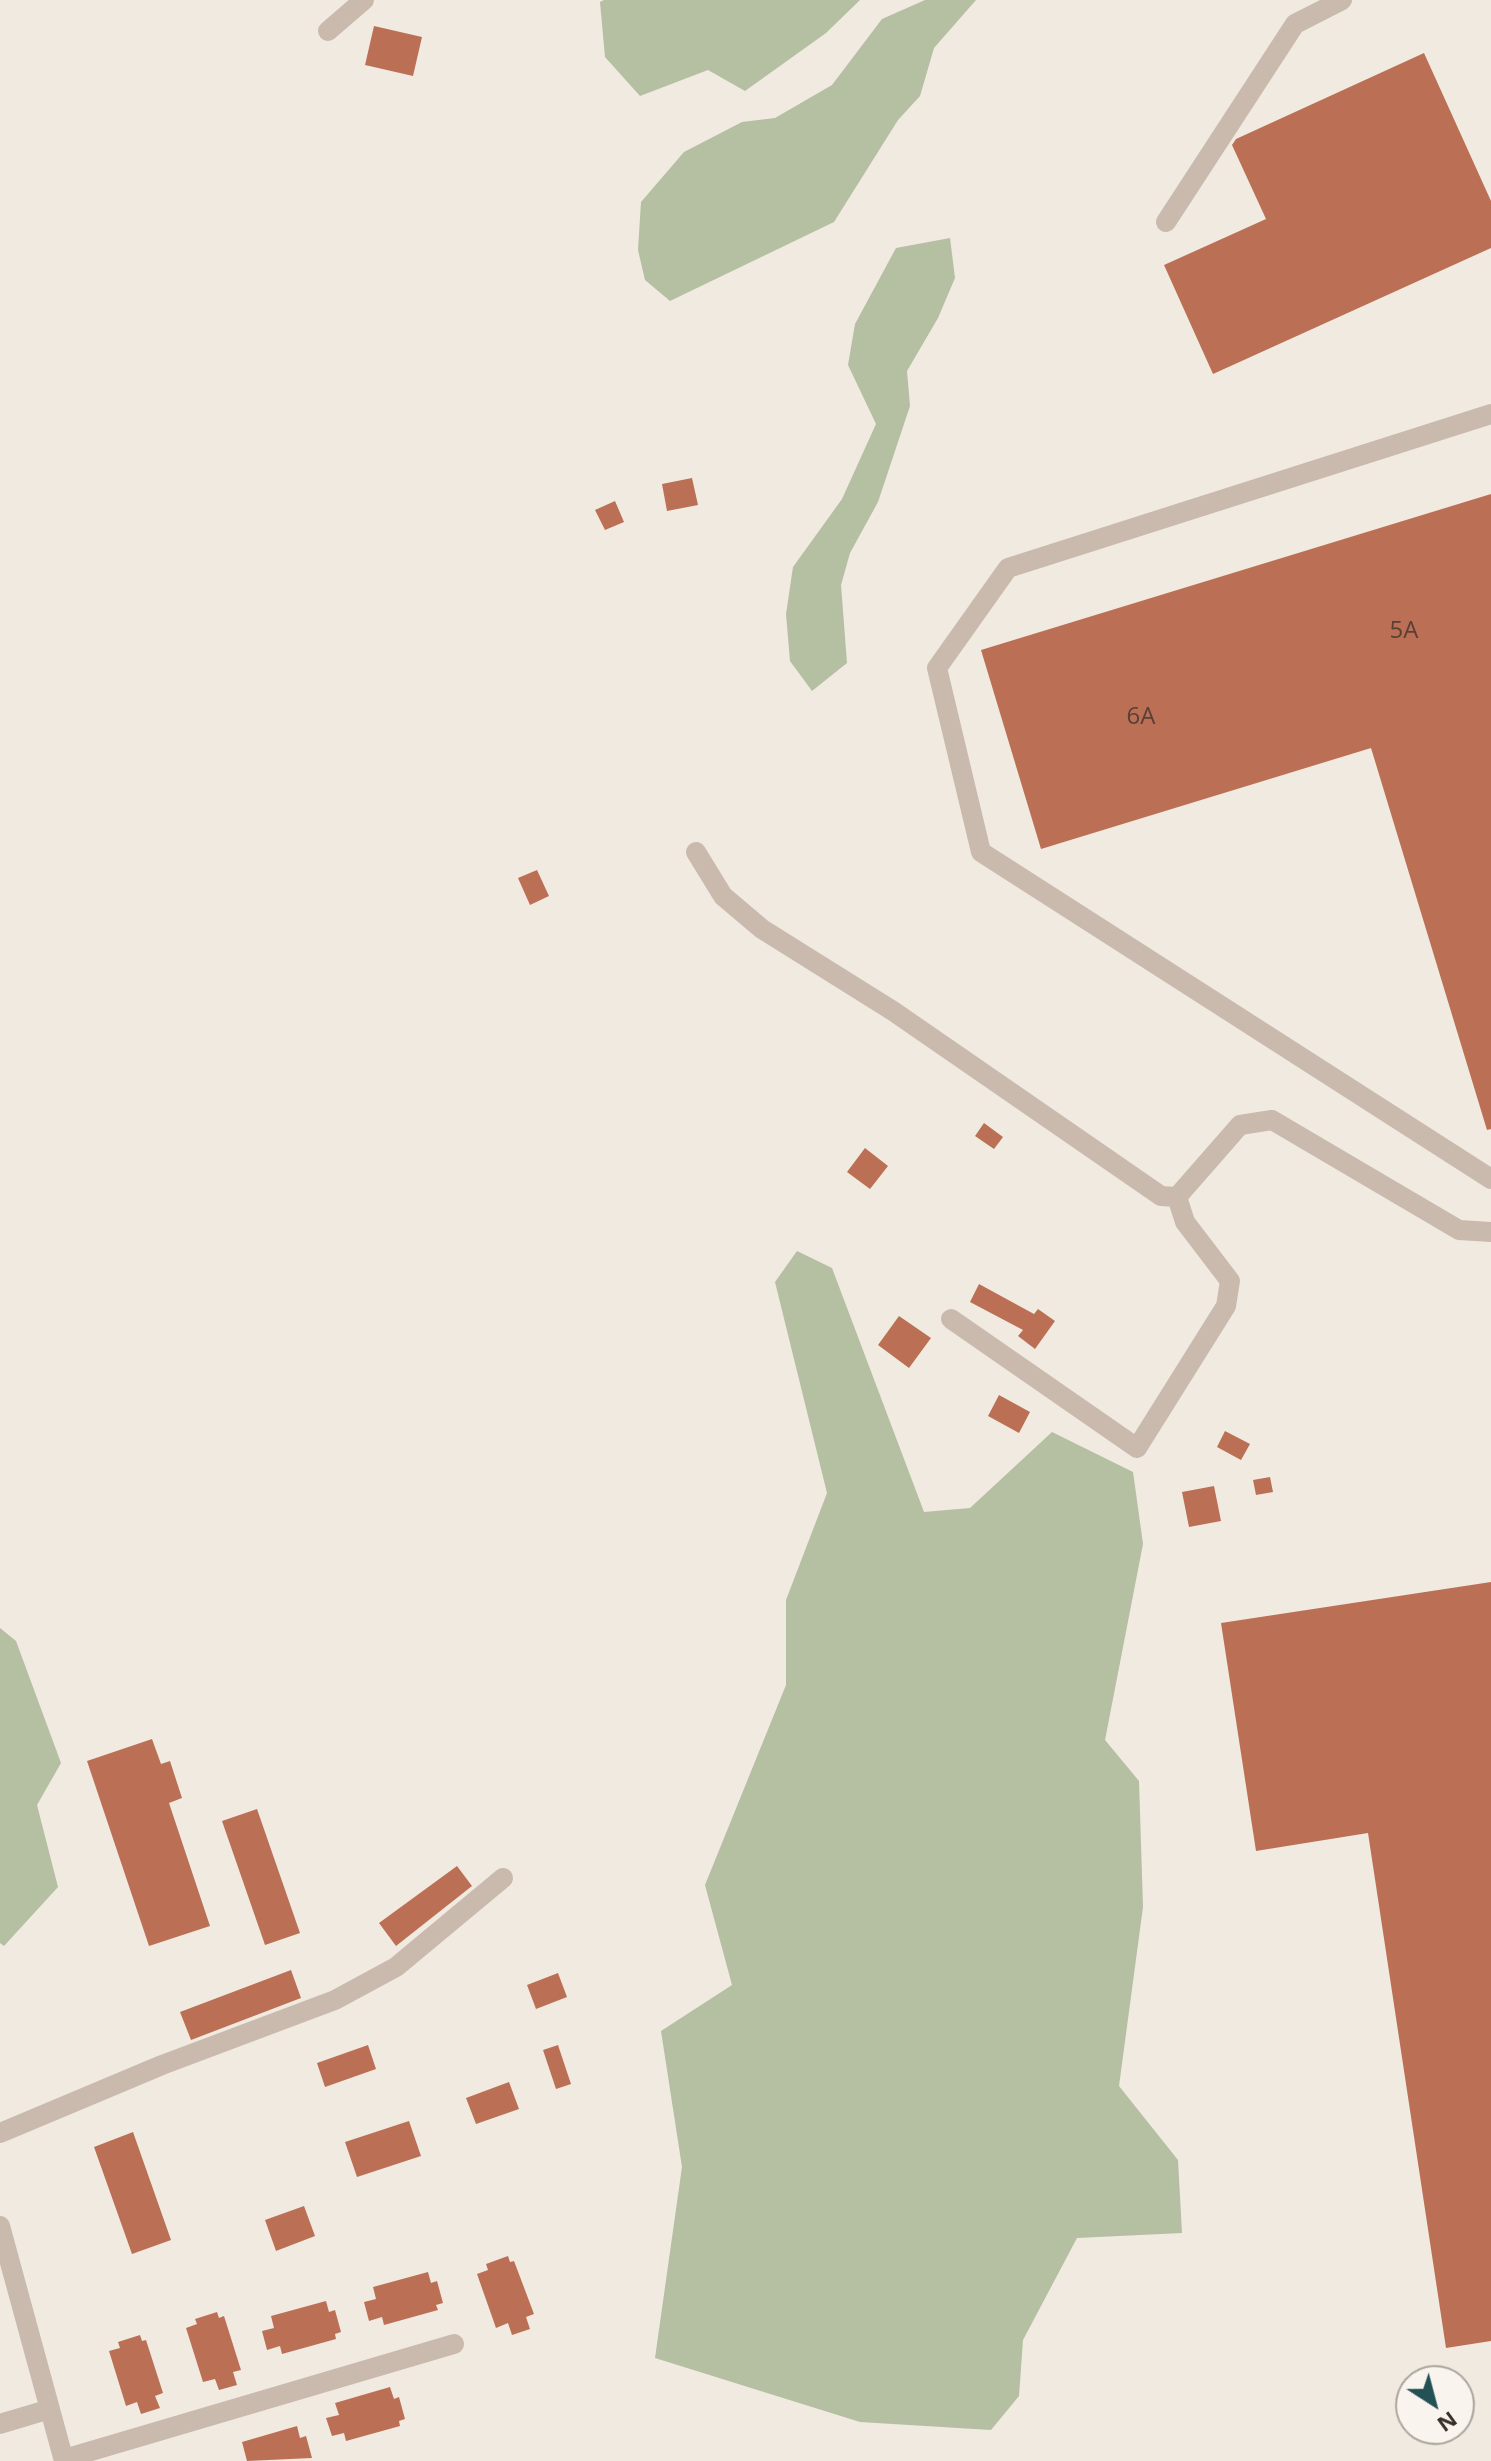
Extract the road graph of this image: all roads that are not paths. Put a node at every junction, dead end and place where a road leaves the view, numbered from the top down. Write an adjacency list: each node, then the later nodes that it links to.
1 (364, 0): 3 (street)
2 (1342, 0): 4 (street)
3 (328, 31)
4 (1166, 222)
5 (1491, 414): 7 (street)
6 (696, 852): 8 (street)
7 (1491, 1179)
8 (1177, 1197): 9 (street); 10 (street)
9 (1491, 1232)
10 (951, 1319)
11 (503, 1878): 12 (street)
12 (0, 2133)
13 (0, 2226): 15 (street)
14 (454, 2344): 17 (street)
15 (50, 2409): 16 (street); 17 (street)
16 (0, 2424)
17 (64, 2460)

